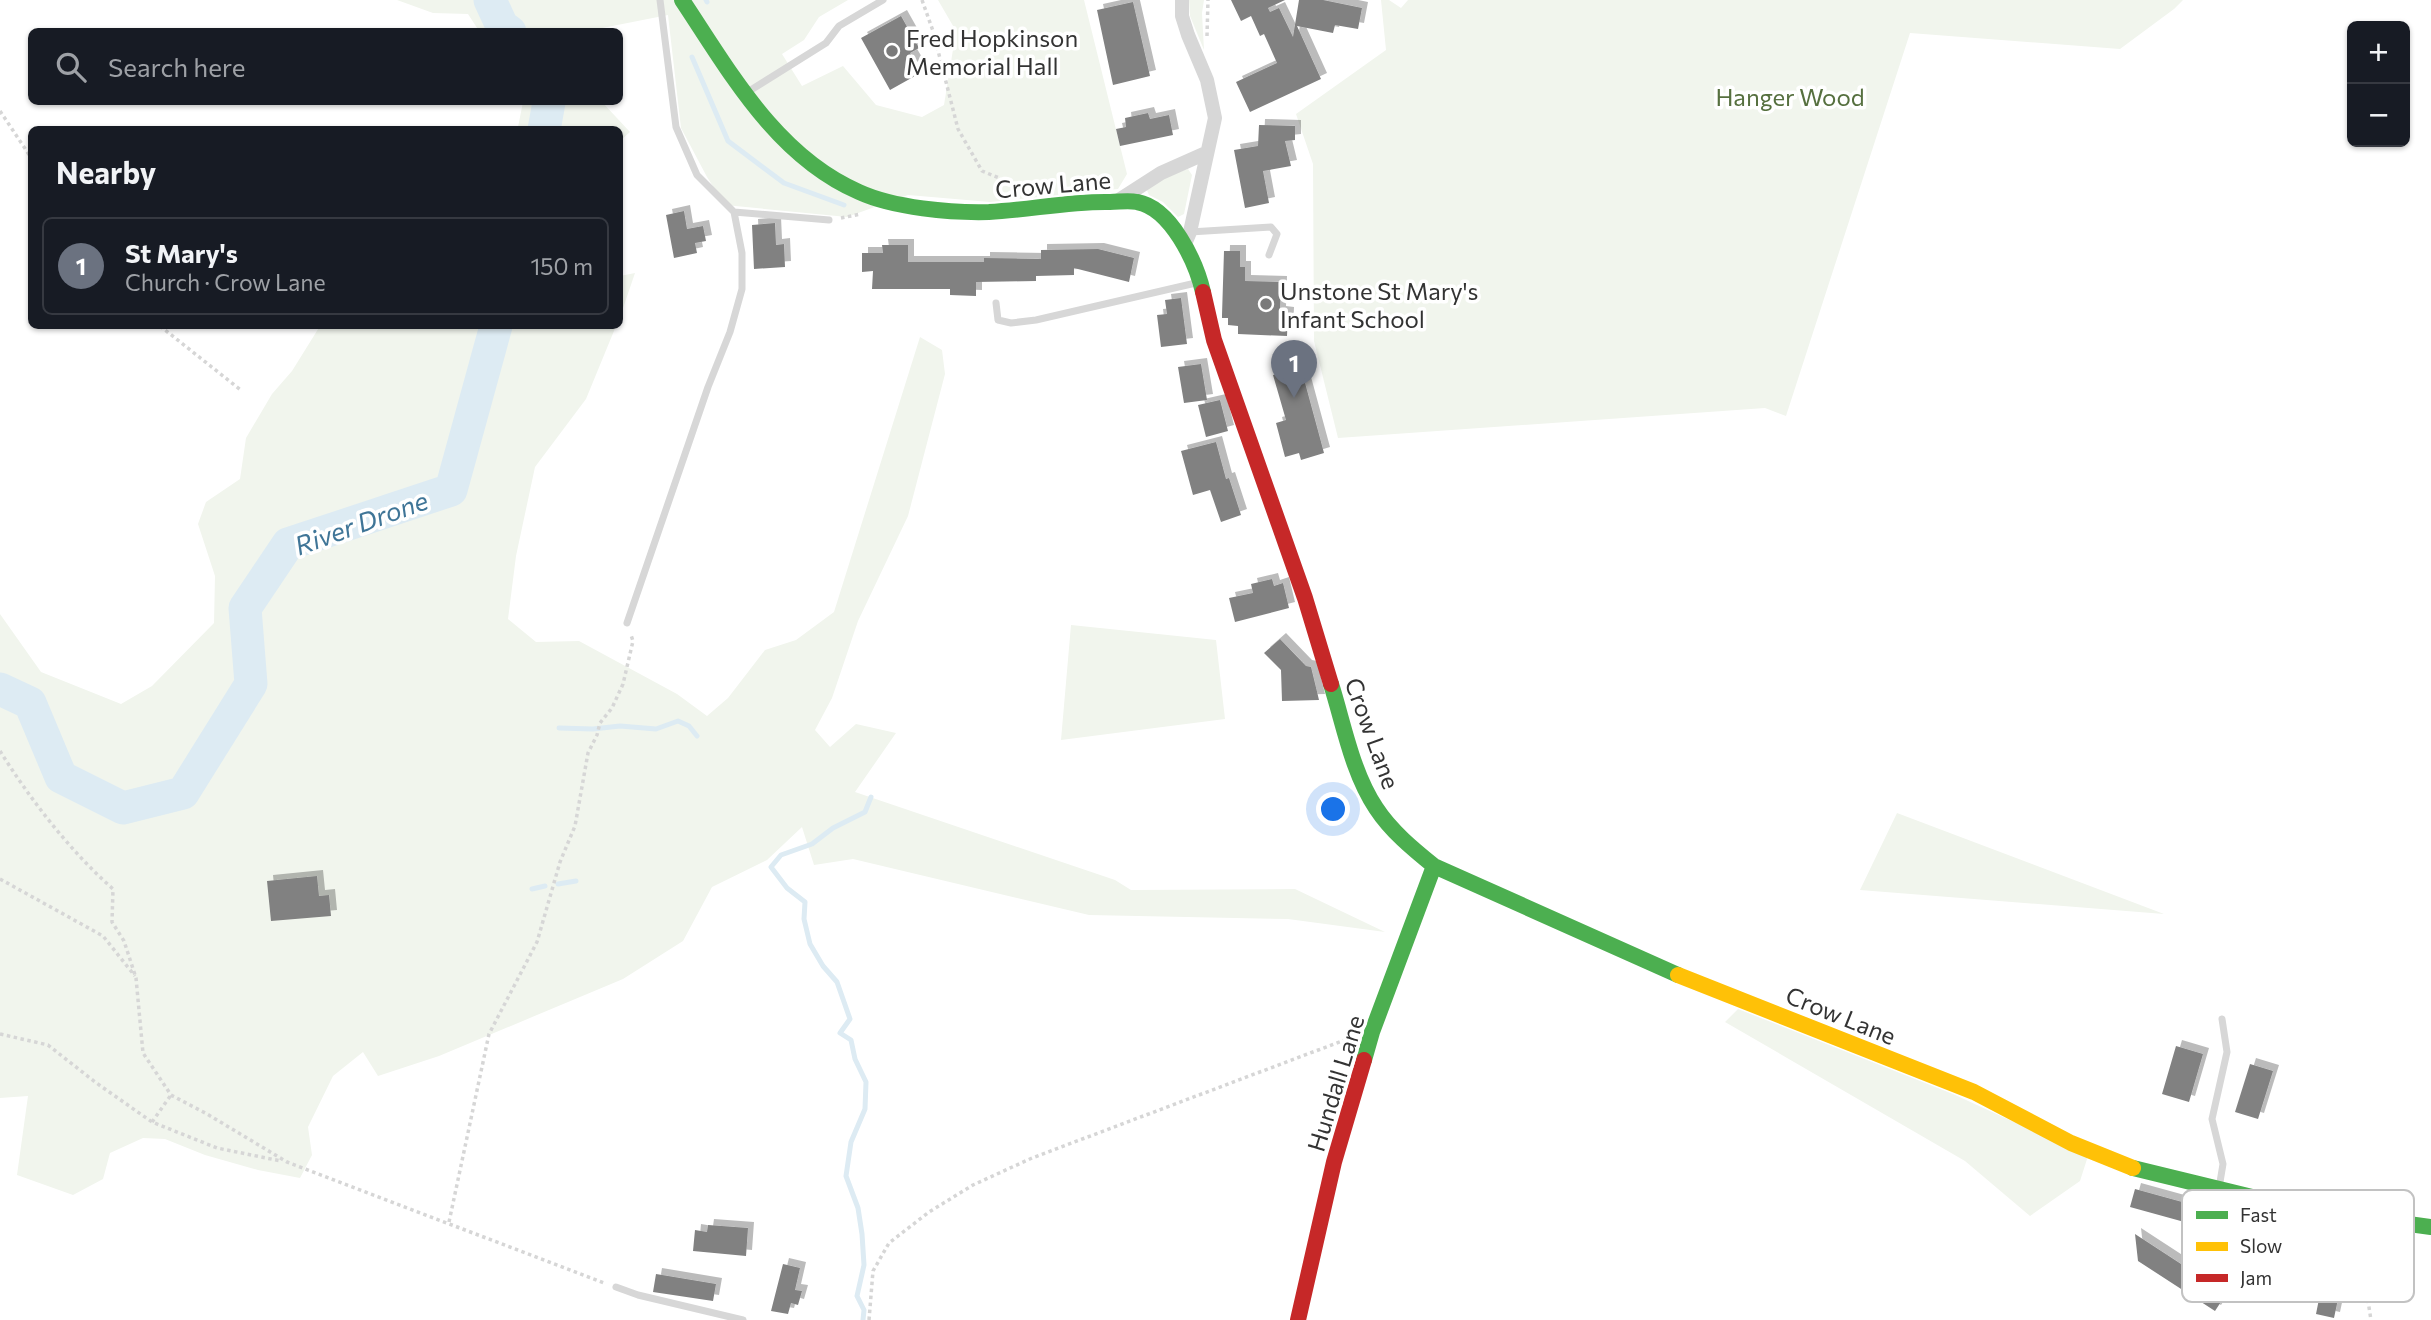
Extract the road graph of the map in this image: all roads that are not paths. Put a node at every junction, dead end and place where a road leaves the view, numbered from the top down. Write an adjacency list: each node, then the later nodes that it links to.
1 (660, 0): 8 (lane)
2 (682, 0): 5 (street, Crow Lane)
3 (883, 0): 5 (lane)
4 (1182, 0): 6 (street)
5 (744, 94): 7 (street, Crow Lane)
6 (1206, 153): 7 (street); 10 (street)
7 (1119, 200): 10 (street, Crow Lane)
8 (734, 212): 9 (lane); 14 (lane)
9 (829, 220)
10 (1187, 238): 11 (lane); 12 (street, Crow Lane)
11 (1269, 255)
12 (1200, 282): 13 (lane); 15 (street, Crow Lane)
13 (996, 303)
14 (627, 623)
15 (1434, 866): 17 (street, Crow Lane); 21 (street, Hundall Lane)
16 (2221, 1018): 17 (lane)
17 (2219, 1189): 18 (street, Crow Lane)
18 (2223, 1190)
19 (616, 1287): 20 (lane)
20 (743, 1320)
21 (1298, 1320)

